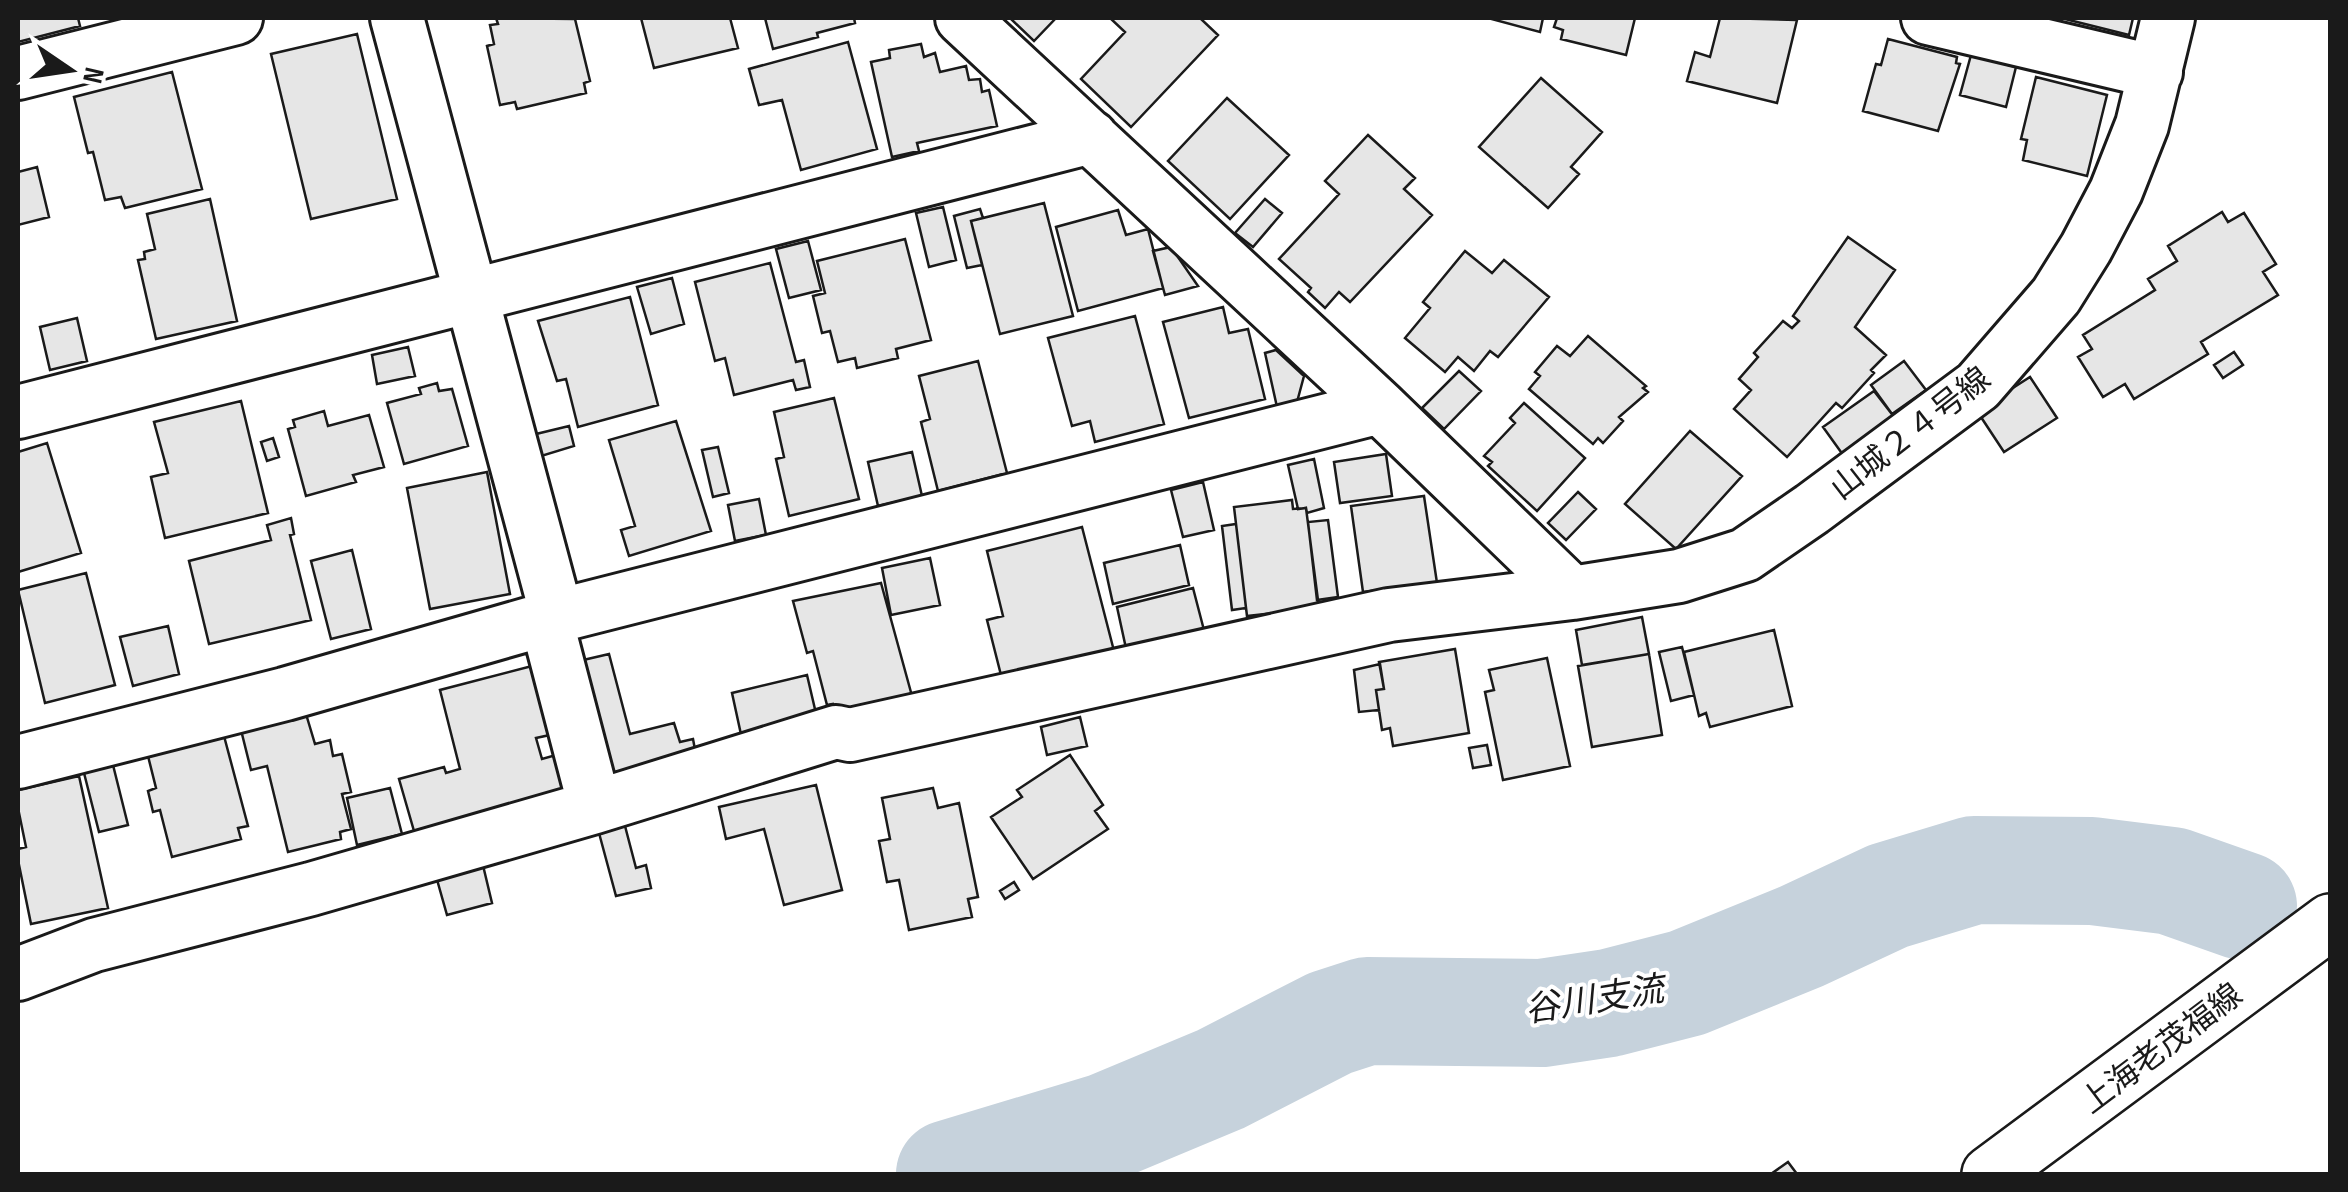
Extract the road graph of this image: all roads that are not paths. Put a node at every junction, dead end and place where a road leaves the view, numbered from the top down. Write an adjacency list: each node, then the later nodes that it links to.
1 (236, 18): 7 (street)
2 (397, 18): 9 (street)
3 (962, 18): 8 (street)
4 (1928, 18): 6 (street)
5 (2168, 18): 6 (street, 山城２４号線)
6 (2156, 72): 12 (street, 山城２４号線)
7 (18, 73)
8 (1091, 137): 9 (street); 10 (street)
9 (469, 297): 11 (street); 13 (street)
10 (1380, 407): 12 (street); 13 (street)
11 (18, 412)
12 (1572, 593): 15 (street, 山城２４号線)
13 (551, 617): 14 (street); 15 (street)
14 (18, 762)
15 (595, 808): 17 (street, 山城２４号線)
16 (2330, 922): 18 (main road, 上海老茂福線)
17 (18, 974)
18 (1990, 1174)

